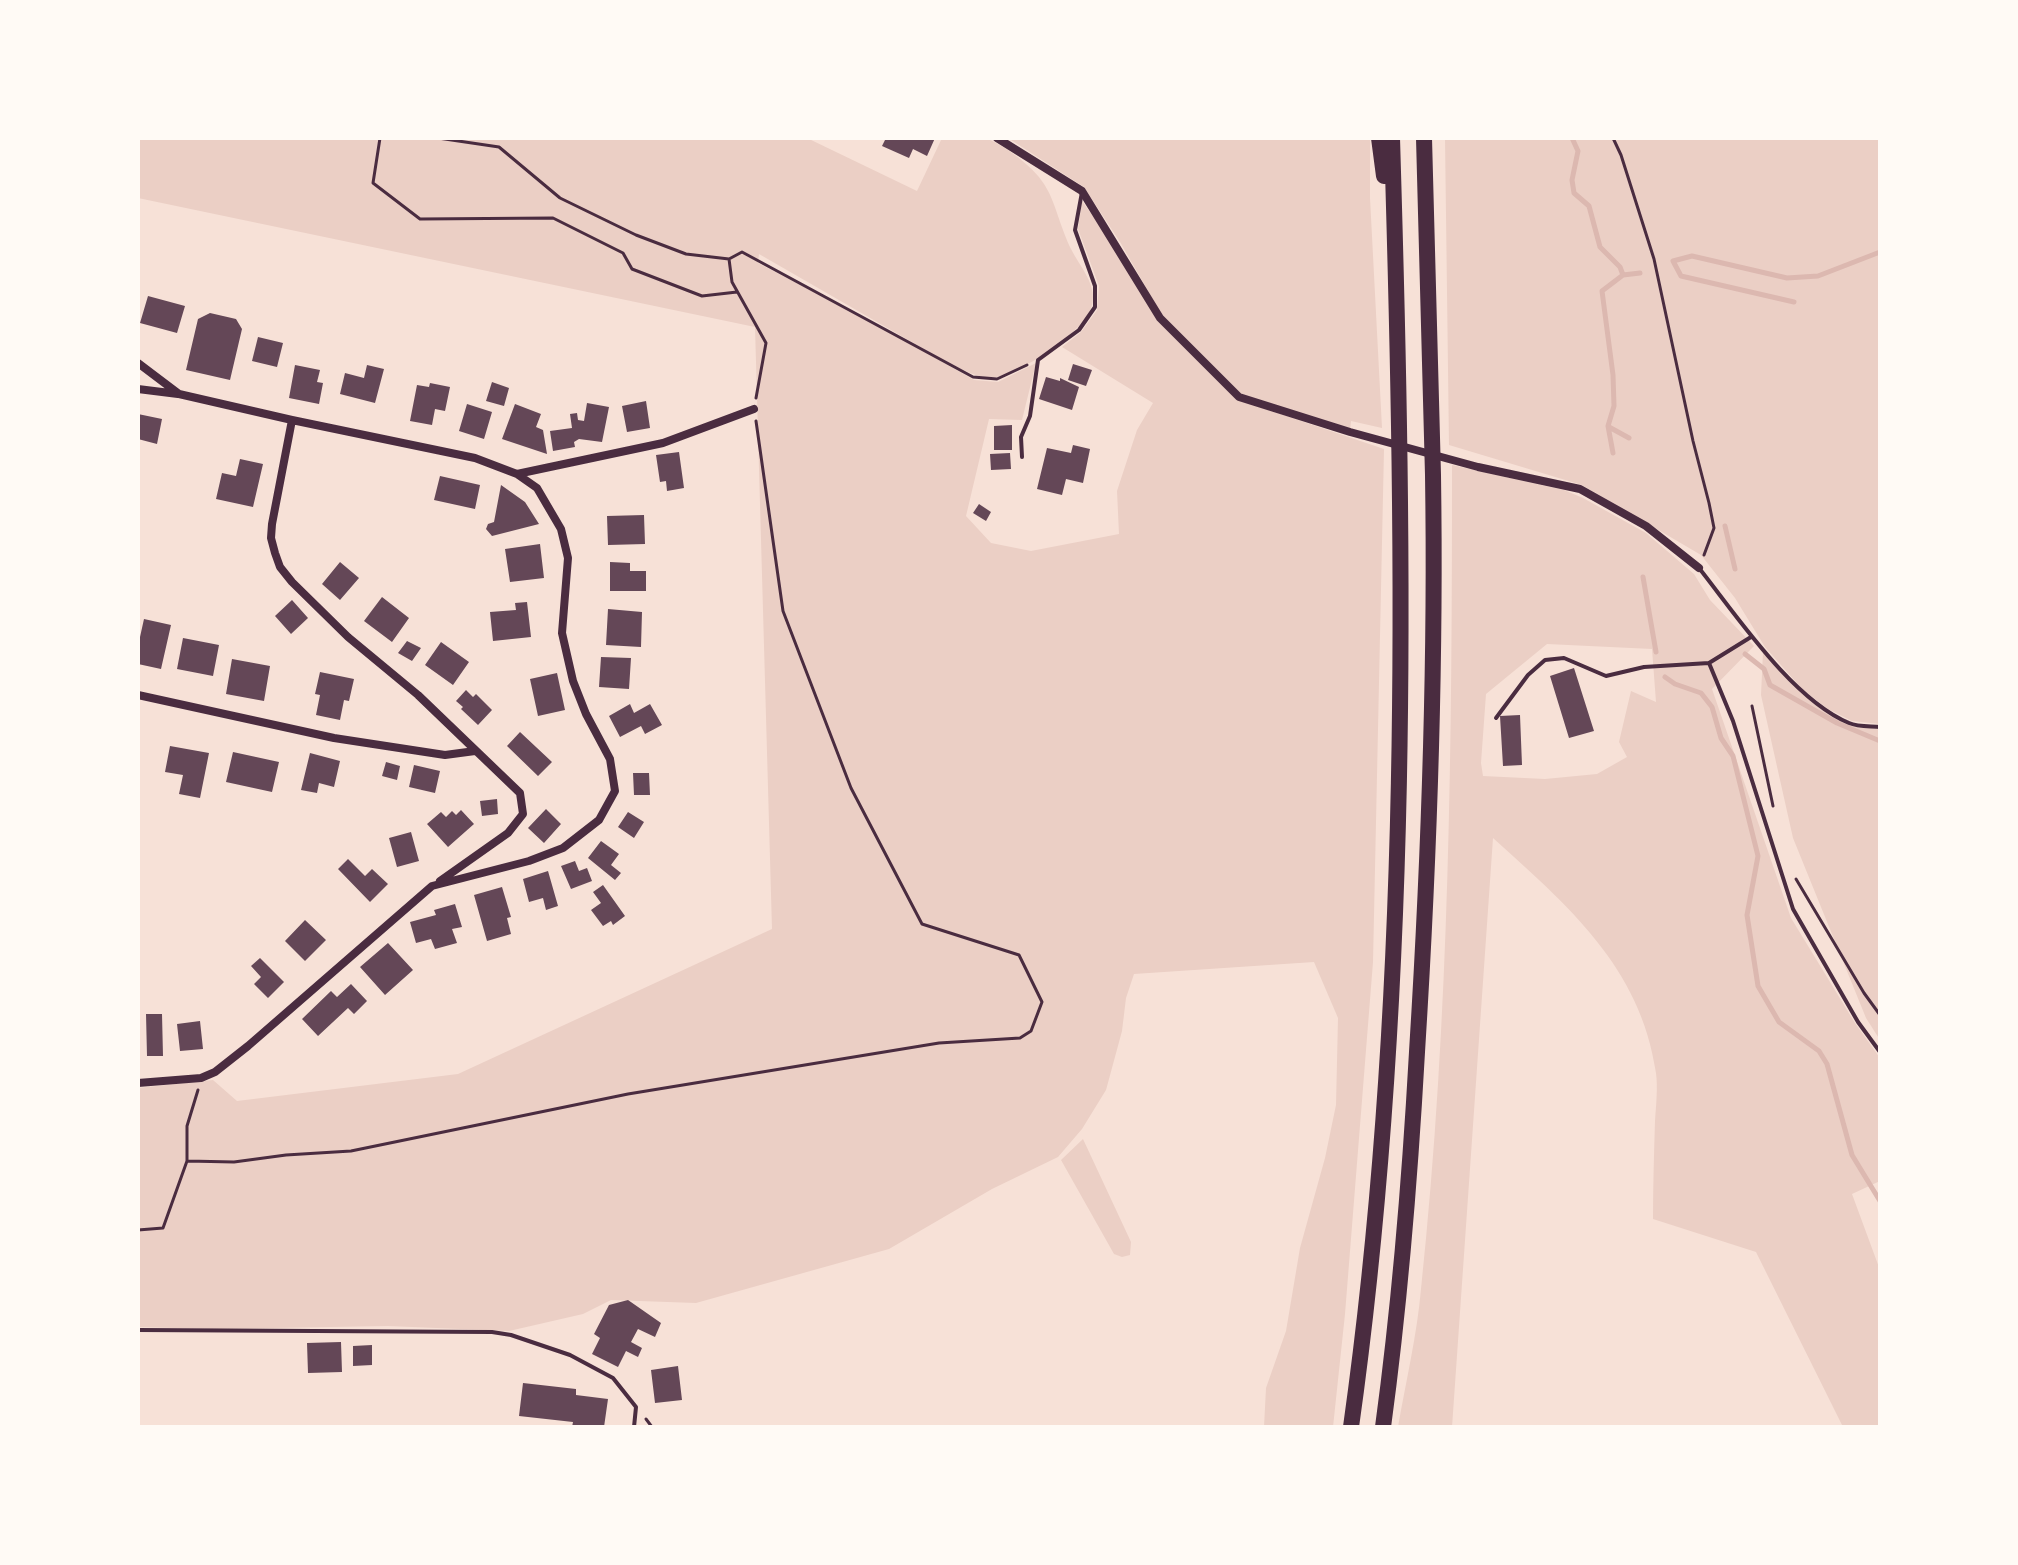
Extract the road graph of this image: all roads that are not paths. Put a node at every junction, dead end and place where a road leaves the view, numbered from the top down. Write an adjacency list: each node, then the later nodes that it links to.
1 (997, 138): 5 (street)
2 (1379, 138): 6 (highway)
3 (1392, 138): 6 (highway)
4 (1424, 138): 27 (highway)
5 (1082, 191): 12 (lane); 14 (street)
6 (1398, 278): 26 (highway)
7 (138, 363): 9 (street)
8 (138, 389): 9 (street)
9 (179, 394): 11 (street)
10 (754, 409): 13 (street)
11 (292, 420): 13 (street); 20 (street)
12 (1022, 457)
13 (517, 474): 21 (street)
14 (1699, 568): 15 (lane)
15 (1751, 637): 16 (lane); 19 (lane)
16 (1709, 663): 18 (lane); 22 (lane)
17 (138, 695): 20 (street)
18 (1496, 718)
19 (1880, 727)
20 (475, 751): 21 (street)
21 (432, 886): 23 (street)
22 (1880, 1052)
23 (138, 1083)
24 (138, 1330): 25 (lane)
25 (634, 1427)
26 (1351, 1427)
27 (1383, 1427)

